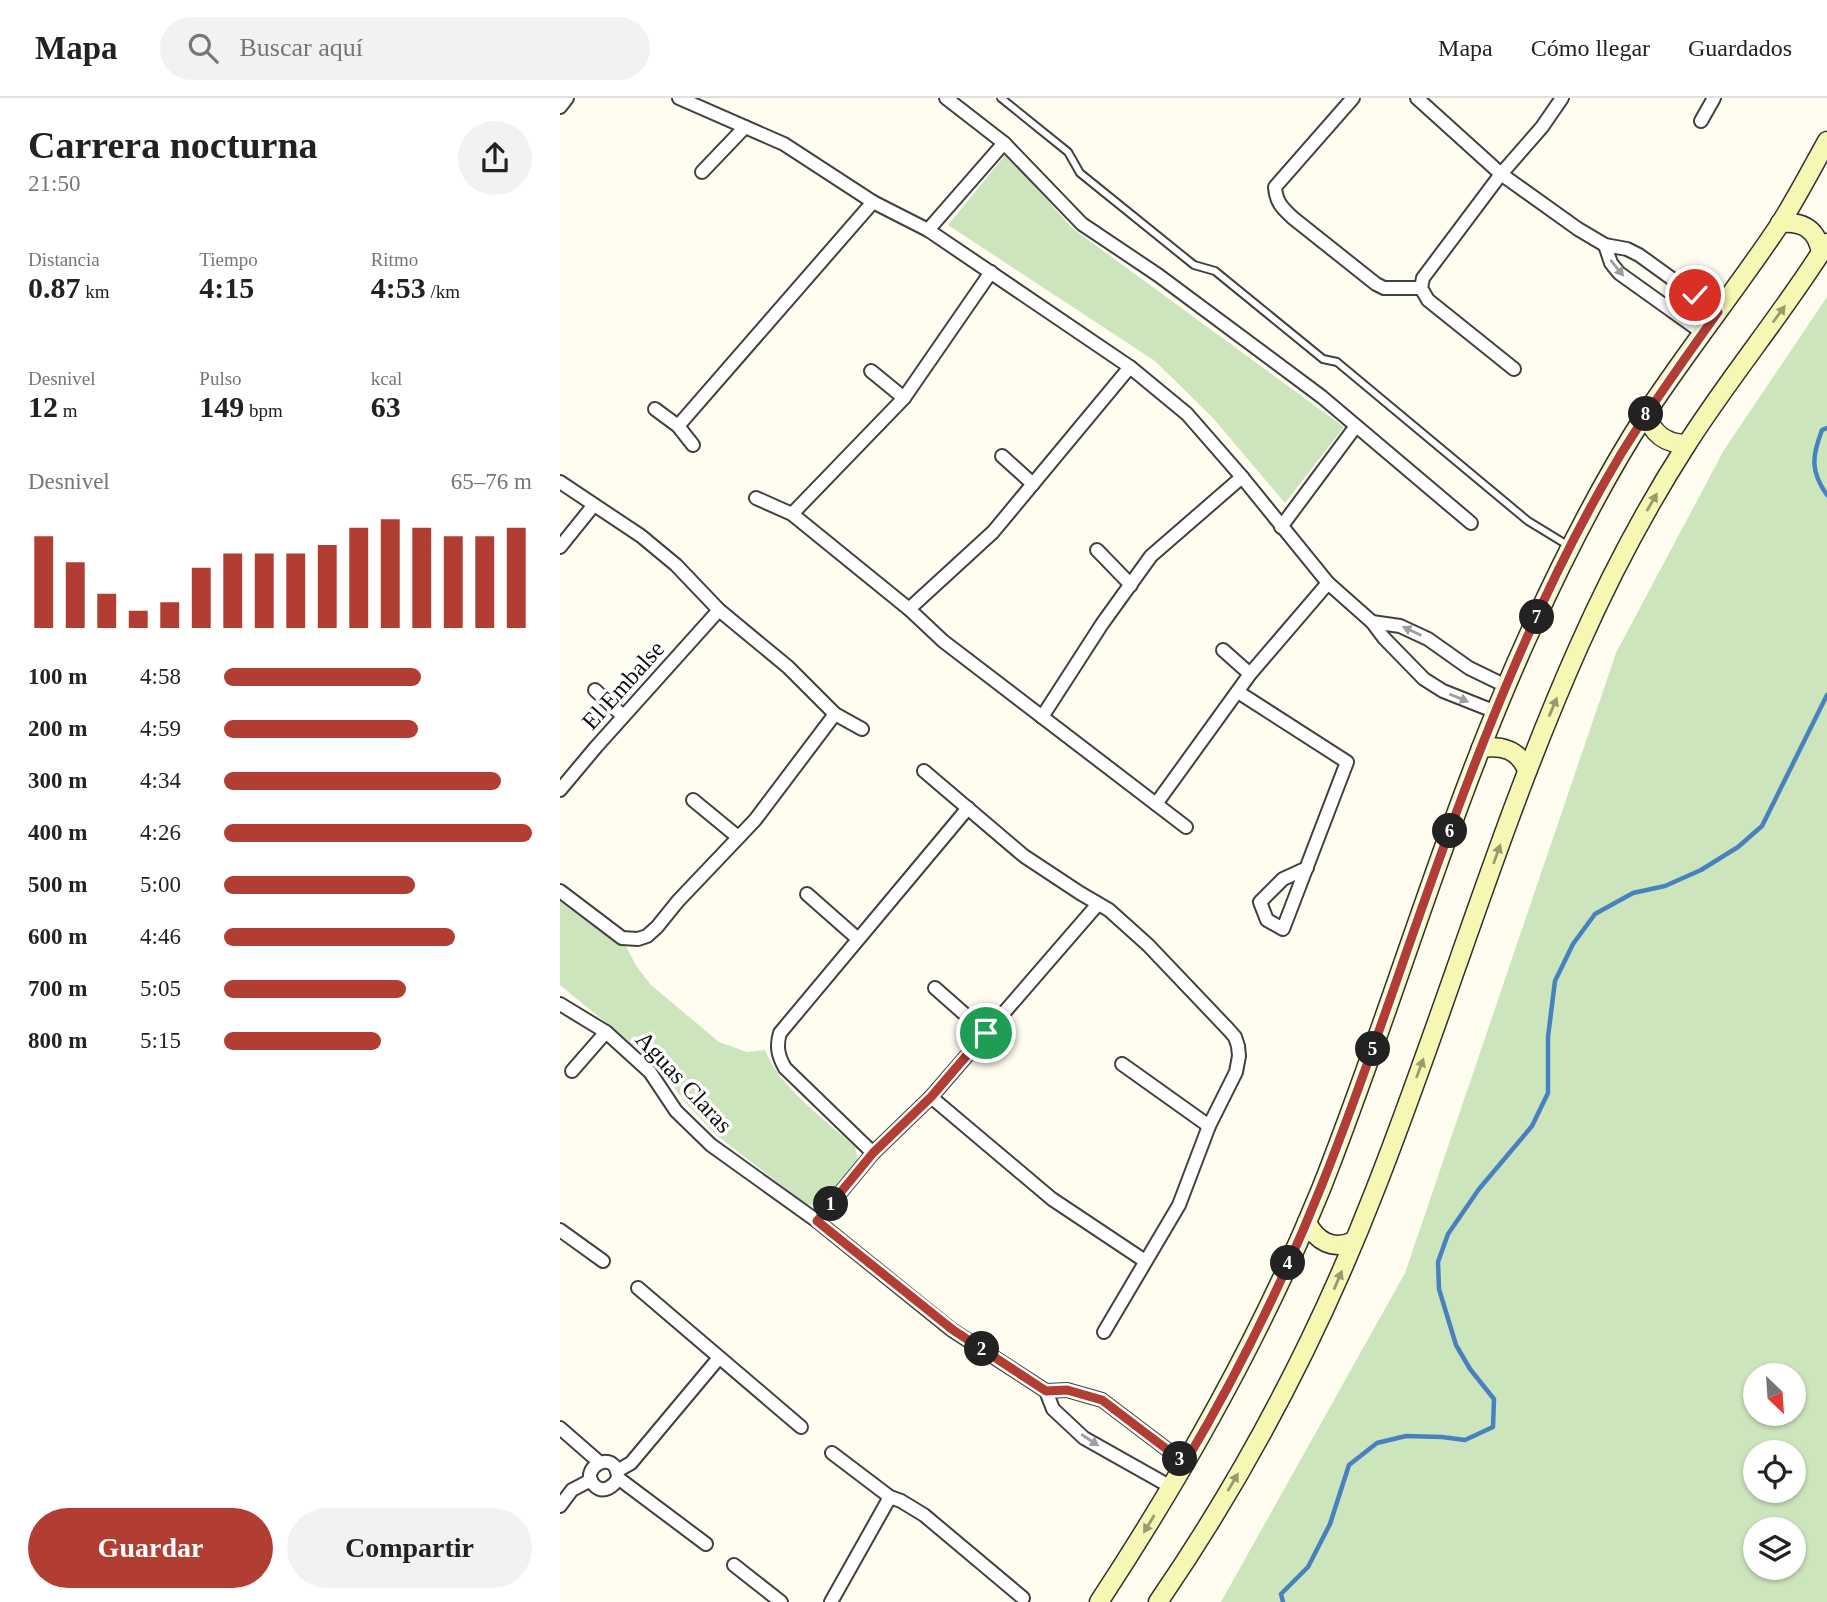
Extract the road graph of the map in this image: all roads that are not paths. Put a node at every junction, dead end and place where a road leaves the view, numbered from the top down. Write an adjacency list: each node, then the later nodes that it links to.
1 (567, 98): 9 (street)
2 (679, 98): 11 (street)
3 (946, 98): 13 (street)
4 (1001, 98): 45 (lane)
5 (1353, 98): 22 (street)
6 (1417, 98): 15 (street)
7 (1562, 98): 15 (street)
8 (1714, 98): 10 (street)
9 (560, 107)
10 (1701, 121)
11 (745, 127): 14 (street); 16 (street)
12 (1827, 141): 17 (street)
13 (1004, 143): 18 (street); 31 (street)
14 (702, 172)
15 (1501, 174): 19 (street); 22 (street)
16 (873, 202): 18 (street); 32 (street)
17 (1780, 223): 20 (street); 23 (street)
18 (928, 230): 21 (street)
19 (1605, 246): 23 (street); 24 (street, one-way to 24)
20 (1824, 248): 33 (street, one-way to 20)
21 (992, 272): 25 (street); 28 (street)
22 (1421, 288): 26 (street)
23 (1718, 312): 24 (street)
24 (1703, 333): 30 (street)
25 (1130, 367): 36 (street); 38 (street)
26 (1514, 369)
27 (871, 370): 28 (street)
28 (904, 398): 41 (street)
29 (655, 409): 32 (street)
30 (1646, 413): 33 (street); 45 (street)
31 (1356, 425): 42 (street); 43 (street)
32 (678, 426): 34 (street)
33 (1687, 444): 63 (street, one-way to 33)
34 (693, 445)
35 (1002, 456): 38 (street)
36 (1242, 477): 43 (street); 48 (street)
37 (560, 482): 40 (street)
38 (1033, 484): 50 (street)
39 (756, 498): 41 (street)
40 (593, 506): 44 (street); 49 (street)
41 (792, 514): 50 (street)
42 (1471, 523)
43 (1281, 527): 47 (street)
44 (560, 547)
45 (1570, 547): 54 (street)
46 (1097, 550): 48 (street)
47 (1328, 583): 51 (street); 53 (street)
48 (1130, 585): 60 (street)
49 (719, 610): 58 (street); 59 (street, El Embalse)
50 (909, 610): 60 (street)
51 (1372, 622): 54 (street, one-way to 51); 57 (street, one-way to 57)
52 (1223, 650): 53 (street)
53 (1250, 674): 56 (street)
54 (1507, 687): 57 (street)
55 (595, 691): 59 (street)
56 (1238, 692): 67 (street); 71 (street)
57 (1496, 712): 62 (street)
58 (835, 715): 61 (street); 70 (street)
59 (624, 716): 65 (street, El Embalse)
60 (1042, 717): 67 (street)
61 (862, 729)
62 (1481, 748): 63 (street); 86 (street)
63 (1527, 770): 88 (street, one-way to 63)
64 (924, 771): 68 (street)
65 (560, 790)
66 (693, 800): 70 (street)
67 (1156, 804): 69 (street)
68 (968, 808): 74 (street); 75 (street)
69 (1186, 827)
70 (738, 838): 72 (street)
71 (1307, 868): 71 (street)
72 (560, 891)
73 (807, 894): 75 (street)
74 (1098, 904): 79 (street); 83 (street)
75 (858, 939): 84 (street)
76 (935, 988): 79 (street)
77 (560, 1004): 78 (street, Aguas Claras)
78 (606, 1032): 81 (street); 85 (street, Aguas Claras)
79 (986, 1033): 82 (street)
80 (1122, 1064): 83 (street)
81 (572, 1071)
82 (931, 1097): 84 (street); 90 (street)
83 (1209, 1126): 90 (street)
84 (873, 1153): 85 (street)
85 (817, 1221): 94 (street, Aguas Claras)
86 (1307, 1222): 88 (street); 99 (street)
87 (560, 1230): 89 (street)
88 (1354, 1241): 111 (street, one-way to 88)
89 (603, 1261)
90 (1146, 1261): 92 (street)
91 (638, 1288): 93 (street)
92 (1104, 1332)
93 (718, 1359): 95 (street); 100 (street)
94 (1046, 1391): 99 (street, Aguas Claras); 102 (street, Aguas Claras, one-way to 102)
95 (801, 1427)
96 (560, 1428): 98 (street)
97 (832, 1452): 103 (street)
98 (599, 1462): 100 (street); 101 (street)
99 (1185, 1463): 102 (street)
100 (618, 1474): 101 (street); 105 (street)
101 (591, 1480): 104 (street)
102 (1171, 1487): 110 (street, one-way to 110)
103 (890, 1497): 107 (street); 109 (street)
104 (560, 1506)
105 (706, 1544)
106 (734, 1565): 108 (street)
107 (1023, 1598)
108 (781, 1602)
109 (831, 1602)
110 (1099, 1602)
111 (1158, 1602)

